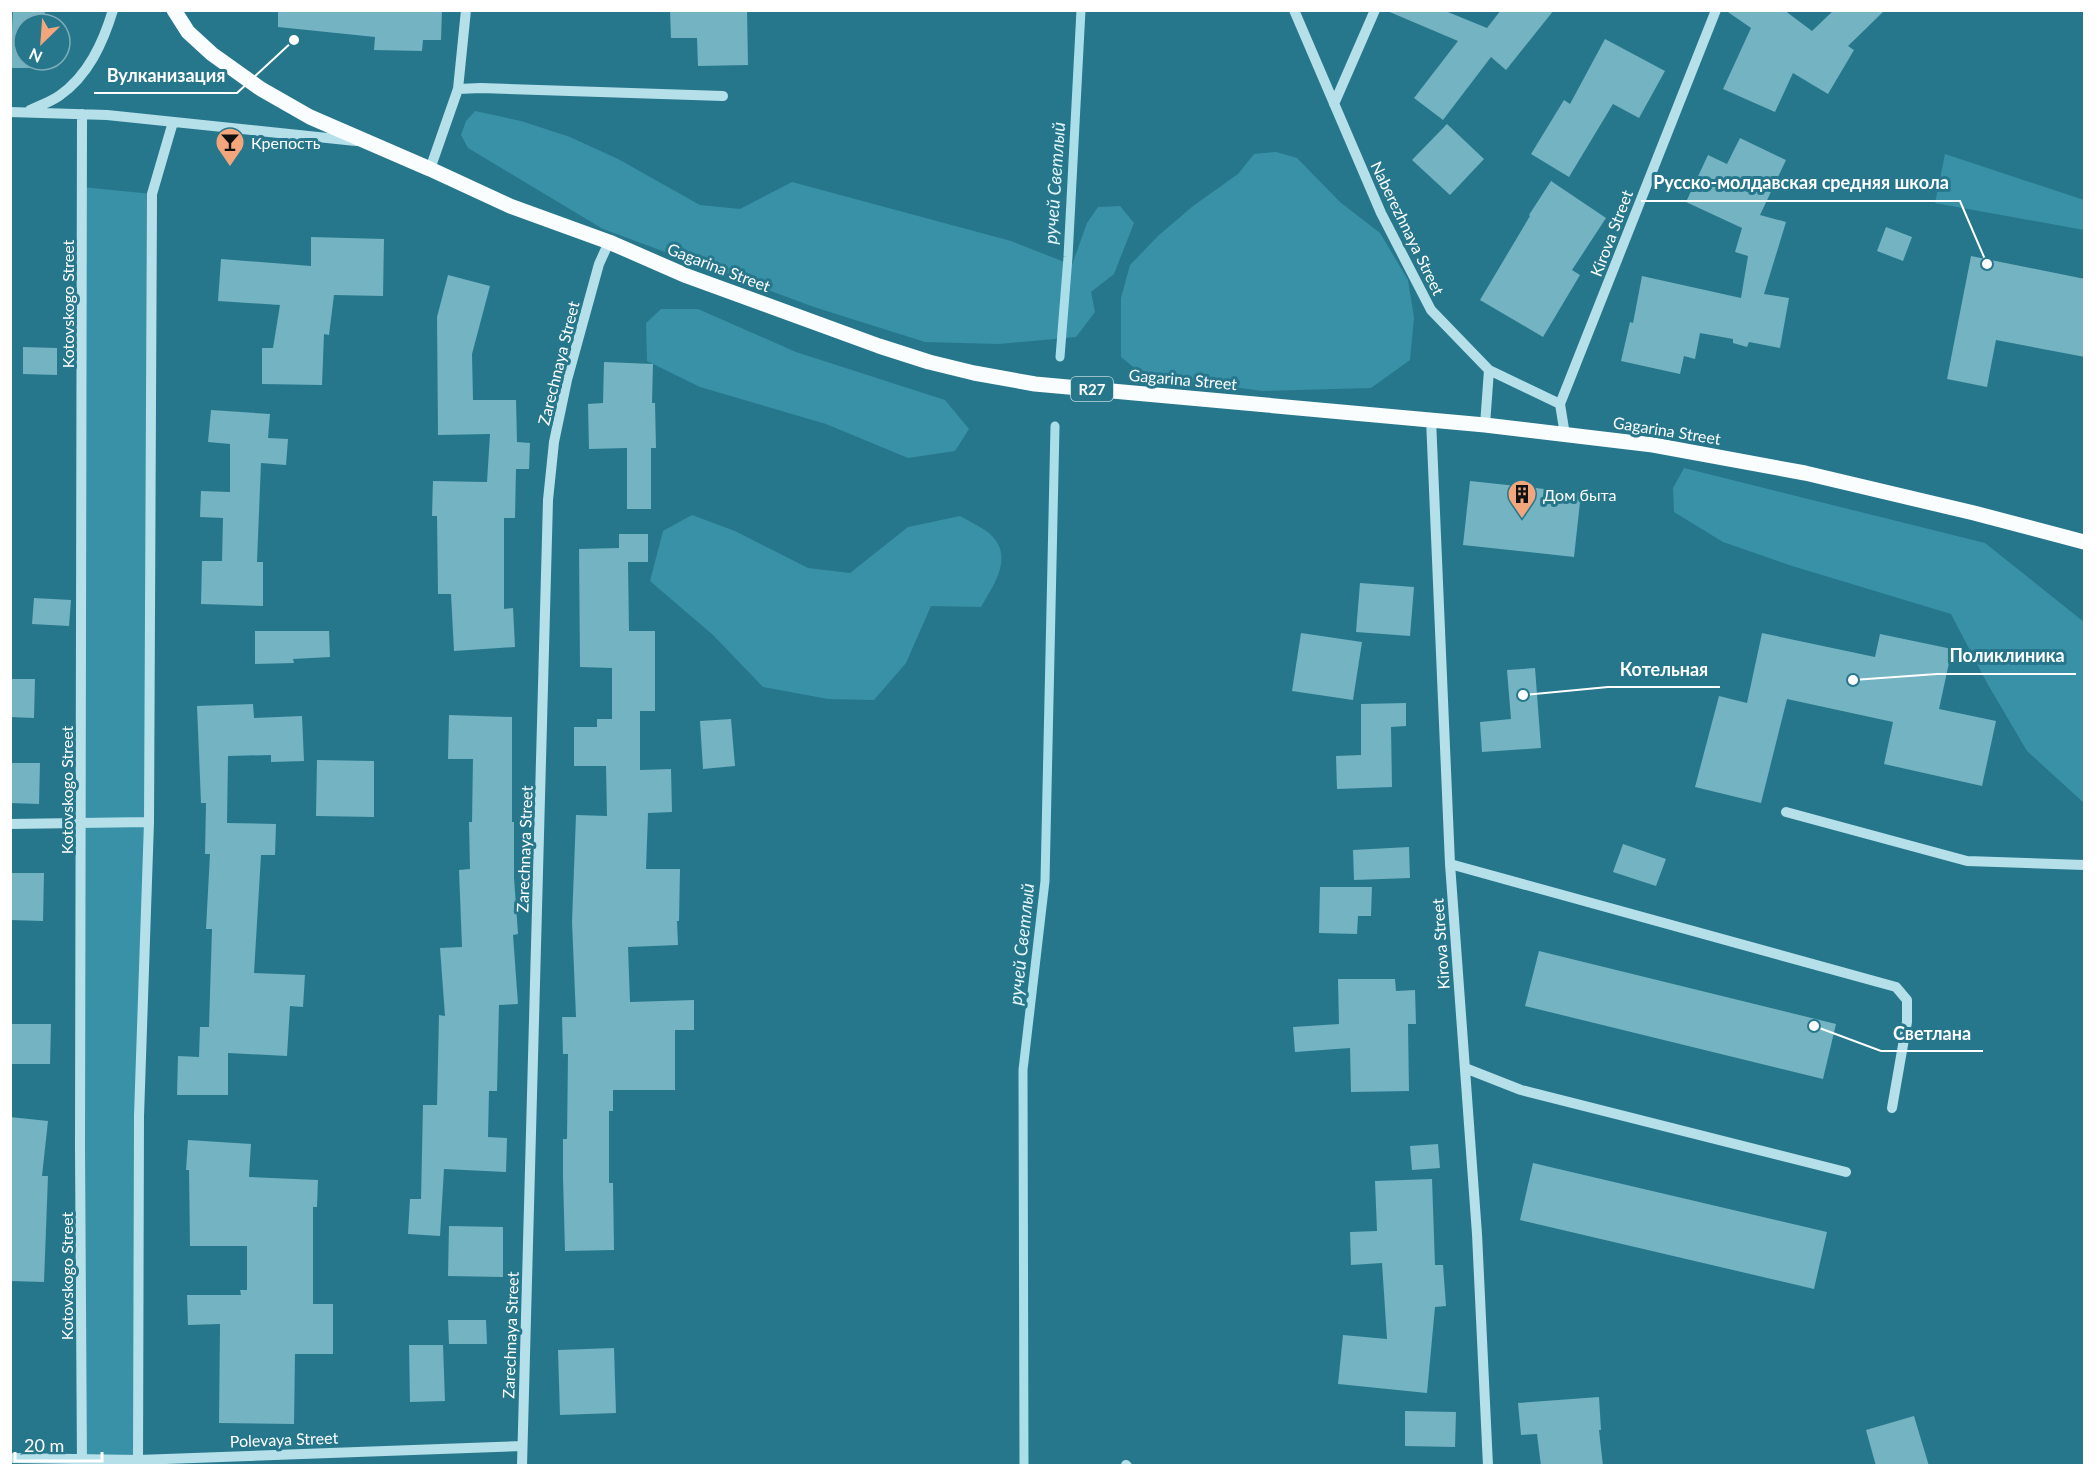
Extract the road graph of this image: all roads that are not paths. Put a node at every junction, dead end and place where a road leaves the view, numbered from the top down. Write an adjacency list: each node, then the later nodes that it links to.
1 (113, 10): 11 (street)
2 (174, 10): 14 (main road, Gagarina Street / R27)
3 (466, 10): 7 (street)
4 (1294, 10): 9 (street, Naberezhnaya Street)
5 (1375, 10): 9 (street)
6 (1716, 10): 18 (street, Kirova Street)
7 (458, 89): 8 (street); 15 (street)
8 (723, 96)
9 (1334, 104): 17 (street, Naberezhnaya Street)
10 (10, 112): 11 (street)
11 (27, 112): 12 (street)
12 (82, 114): 13 (street); 26 (street, Kotovskogo Street)
13 (173, 122): 14 (street); 24 (street)
14 (372, 143): 15 (main road, Gagarina Street / R27)
15 (430, 169): 16 (main road, Gagarina Street / R27)
16 (609, 242): 19 (main road, Gagarina Street / R27); 32 (street, Zarechnaya Street)
17 (1489, 370): 18 (street, Naberezhnaya Street); 20 (street)
18 (1560, 404): 21 (street)
19 (1431, 419): 20 (main road, Gagarina Street / R27); 27 (street, Kirova Street)
20 (1485, 425): 21 (main road, Gagarina Street / R27)
21 (1565, 435): 22 (main road, Gagarina Street / R27)
22 (2085, 542)
23 (1786, 812): 28 (street)
24 (149, 822): 26 (street); 34 (street)
25 (10, 824): 26 (street)
26 (81, 824): 35 (street, Kotovskogo Street)
27 (1449, 864): 29 (street, Kirova Street); 30 (street)
28 (2085, 865)
29 (1465, 1068): 31 (street); 37 (street, Kirova Street)
30 (1892, 1108)
31 (1846, 1172)
32 (522, 1446): 34 (street, Polevaya Street); 36 (street, Zarechnaya Street)
33 (10, 1458): 35 (street, Polevaya Street)
34 (138, 1462): 35 (street, Polevaya Street)
35 (83, 1463)
36 (522, 1466)
37 (1488, 1466)

